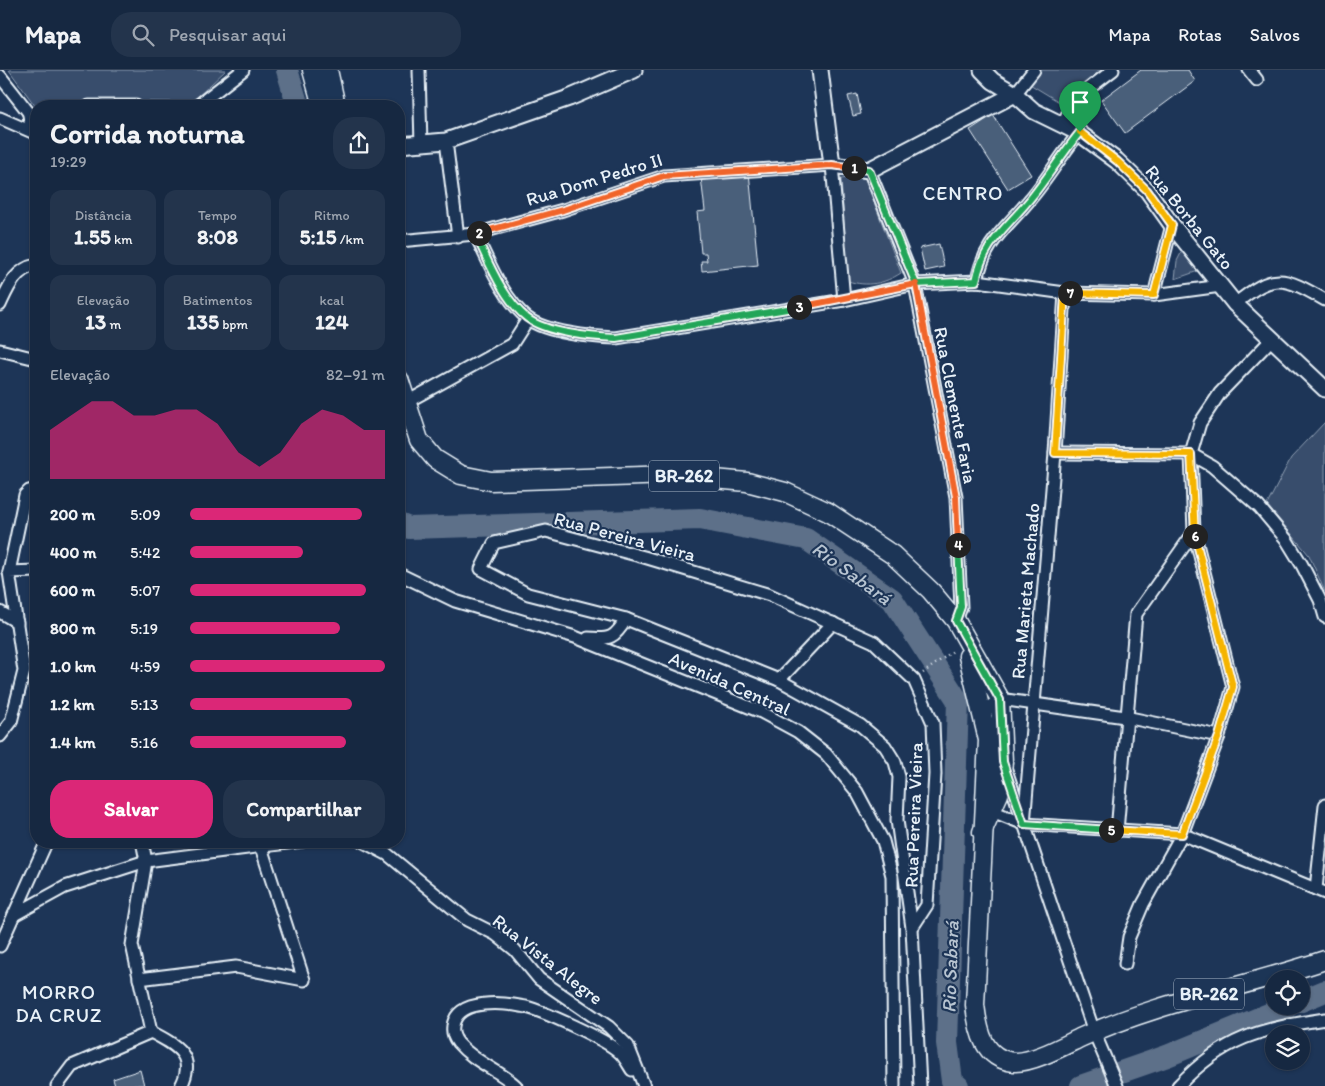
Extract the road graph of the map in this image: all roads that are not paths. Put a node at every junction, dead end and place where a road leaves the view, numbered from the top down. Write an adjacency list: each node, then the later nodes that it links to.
1 (242, 70): 14 (street)
2 (312, 70): 15 (main road)
3 (328, 70): 16 (main road)
4 (420, 70): 23 (street)
5 (634, 70): 22 (main road)
6 (820, 70): 25 (main road)
7 (982, 70): 13 (main road, Rua Borba Gato)
8 (1034, 70): 13 (street)
9 (1113, 70): 19 (street)
10 (1249, 70): 12 (street)
11 (0, 76): 17 (street)
12 (1257, 80)
13 (1014, 94): 19 (main road, Rua Borba Gato); 26 (main road)
14 (204, 100)
15 (320, 100)
16 (335, 100)
17 (30, 111)
18 (0, 118): 21 (street)
19 (1063, 124): 20 (main road, Rua Borba Gato)
20 (1080, 132): 27 (main road, Rua Borba Gato); 32 (street)
21 (30, 134)
22 (446, 141): 23 (main road); 29 (street)
23 (421, 145): 24 (main road)
24 (405, 146)
25 (832, 165): 26 (main road); 28 (street, Rua Dom Pedro II); 37 (street)
26 (869, 170): 33 (street, Rua Clemente Faria)
27 (1172, 225): 34 (main road, Rua Borba Gato); 36 (street)
28 (475, 234): 29 (street, Rua Dom Pedro II); 41 (street)
29 (458, 237): 30 (street, Rua Dom Pedro II)
30 (405, 241)
31 (30, 268): 40 (street)
32 (976, 281): 33 (street); 35 (street)
33 (916, 284): 37 (street); 57 (street, Rua Clemente Faria)
34 (1221, 286): 36 (street); 39 (main road, Rua Borba Gato)
35 (1065, 293): 36 (street); 47 (street, Rua Marieta Machado)
36 (1154, 295)
37 (844, 300): 41 (street)
38 (1325, 300): 39 (street)
39 (1235, 304): 42 (main road, Rua Borba Gato)
40 (0, 305)
41 (528, 319): 46 (street)
42 (1272, 340): 45 (main road, Rua Borba Gato); 48 (street)
43 (0, 350): 44 (street)
44 (30, 358)
45 (1325, 389)
46 (405, 403): 57 (main road, BR-262)
47 (1055, 453): 48 (street); 64 (street, Rua Marieta Machado)
48 (1191, 454): 50 (street); 55 (street)
49 (30, 491): 52 (street)
50 (1194, 532): 65 (street); 68 (street)
51 (30, 571): 52 (street)
52 (9, 572): 58 (street)
53 (405, 577): 60 (street, Avenida Central)
54 (0, 612): 58 (street)
55 (1325, 617)
56 (626, 619): 59 (street, Rua Pereira Vieira); 60 (street); 62 (street, Rua Pereira Vieira)
57 (956, 621): 61 (main road, BR-262)
58 (17, 622): 67 (street)
59 (832, 623): 62 (street); 83 (street, Rua Pereira Vieira)
60 (576, 638): 95 (street, Avenida Central)
61 (960, 646): 63 (main road, BR-262); 66 (main road, BR-262)
62 (779, 680): 83 (street, Rua Pereira Vieira)
63 (1000, 700): 64 (street); 66 (street); 69 (main road, BR-262)
64 (1032, 702): 65 (street); 72 (street, Rua Marieta Machado)
65 (1125, 716): 68 (street); 73 (street)
66 (983, 717): 71 (main road, BR-262)
67 (0, 736)
68 (1219, 736): 74 (street)
69 (1003, 762): 71 (main road, BR-262); 72 (street)
70 (1325, 805): 81 (street)
71 (988, 806): 72 (street); 90 (main road, BR-262)
72 (1024, 824): 73 (street); 90 (street, Rua Marieta Machado)
73 (1117, 831): 74 (street)
74 (1182, 834): 81 (street); 86 (street)
75 (44, 848): 82 (street)
76 (143, 848): 80 (street)
77 (233, 848): 80 (street)
78 (261, 848): 87 (street)
79 (375, 848): 94 (street, Rua Vista Alegre)
80 (146, 861): 82 (street); 87 (street)
81 (1321, 891)
82 (14, 915): 84 (street)
83 (912, 928): 96 (street, Rua Pereira Vieira)
84 (0, 946)
85 (1325, 960): 90 (main road, BR-262)
86 (1125, 964)
87 (140, 979): 89 (street)
88 (1325, 1019): 98 (street)
89 (151, 1032): 91 (street); 92 (street)
90 (1097, 1038): 97 (street, Rua Marieta Machado)
91 (56, 1086)
92 (181, 1086)
93 (516, 1086): 94 (street)
94 (643, 1086)
95 (894, 1086)
96 (920, 1086)
97 (1117, 1086)
98 (1178, 1086)

